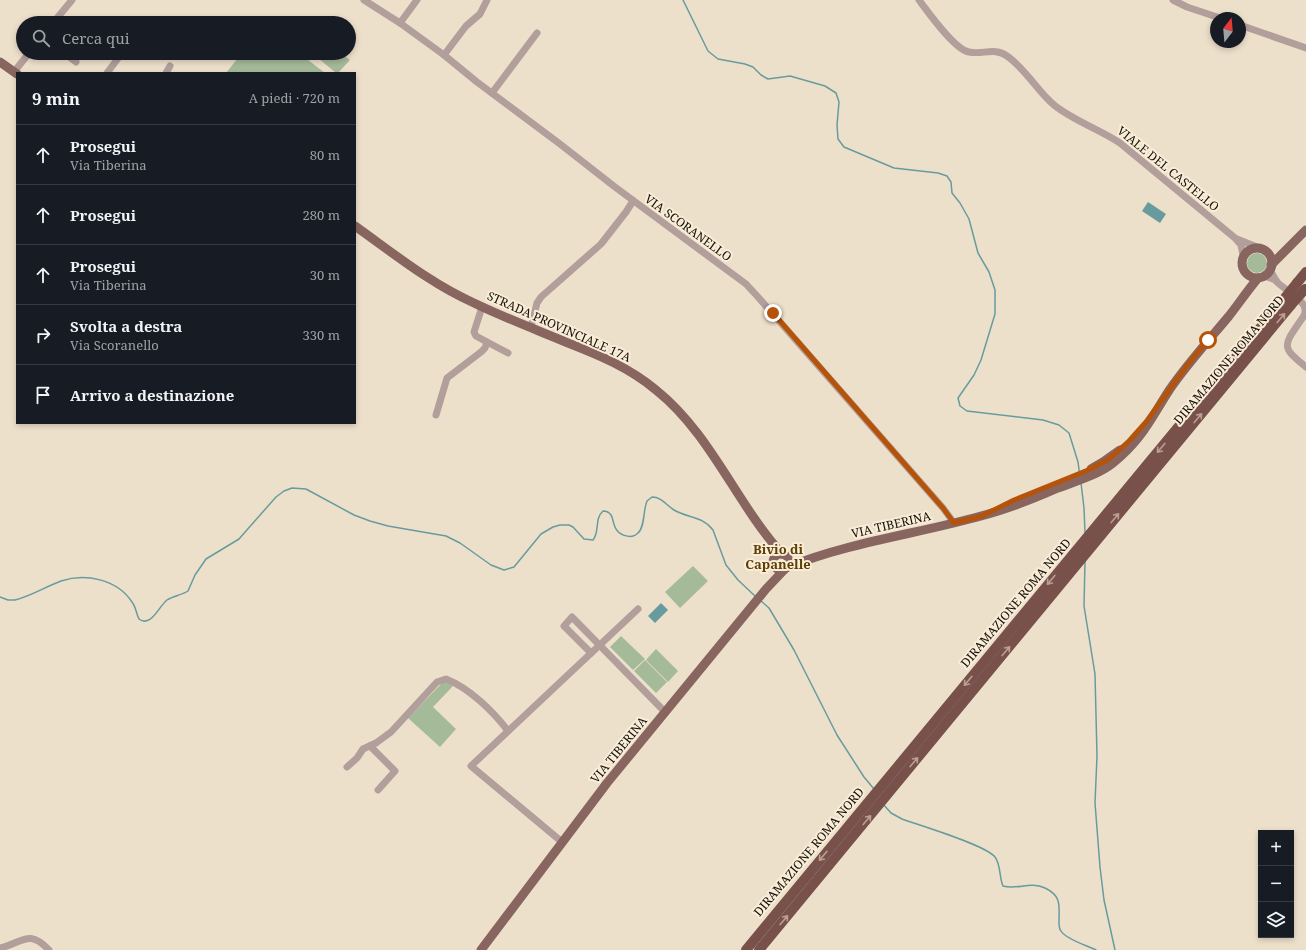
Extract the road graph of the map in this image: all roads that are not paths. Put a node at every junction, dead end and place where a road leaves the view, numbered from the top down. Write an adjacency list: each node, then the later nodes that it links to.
1 (72, 0): 8 (street)
2 (364, 0): 9 (street, VIA SCORANELLO)
3 (417, 0): 9 (street)
4 (487, 0): 13 (street)
5 (919, 0): 27 (street, VIALE DEL CASTELLO)
6 (1173, 0): 7 (street)
7 (1210, 15)
8 (59, 16)
9 (400, 23): 13 (street, VIA SCORANELLO)
10 (1246, 27): 12 (street)
11 (537, 33): 23 (street)
12 (1306, 48)
13 (444, 55): 23 (street, VIA SCORANELLO)
14 (24, 60): 22 (street)
15 (73, 60): 18 (street)
16 (116, 60): 20 (street)
17 (0, 62): 22 (main road)
18 (76, 62)
19 (170, 66): 21 (street)
20 (107, 72)
21 (167, 72)
22 (15, 73)
23 (492, 93): 24 (street, VIA SCORANELLO)
24 (634, 201): 39 (street); 44 (street, VIA SCORANELLO)
25 (356, 227): 38 (main road, STRADA PROVINCIALE 17A)
26 (1306, 230): 28 (main road)
27 (1235, 238): 29 (street); 31 (street)
28 (1292, 244): 30 (main road); 33 (main road)
29 (1257, 248): 30 (main road); 31 (main road)
30 (1267, 252): 33 (main road)
31 (1243, 255): 32 (main road)
32 (1244, 271): 33 (main road); 36 (main road)
33 (1266, 272): 36 (main road); 42 (street)
34 (1306, 272): 35 (highway, DIRAMAZIONE ROMA NORD)
35 (1303, 286): 37 (highway, DIRAMAZIONE ROMA NORD, bridge)
36 (1243, 296): 44 (main road, VIA TIBERINA)
37 (1288, 302): 61 (highway, DIRAMAZIONE ROMA NORD, one-way to 61); 62 (highway, DIRAMAZIONE ROMA NORD, one-way to 37)
38 (482, 307): 39 (main road, STRADA PROVINCIALE 17A); 40 (street)
39 (531, 327): 46 (main road, STRADA PROVINCIALE 17A)
40 (487, 342): 41 (street); 43 (street)
41 (508, 353)
42 (1306, 368)
43 (436, 415)
44 (954, 523): 45 (main road, VIA TIBERINA)
45 (809, 558): 46 (main road); 47 (main road, VIA TIBERINA)
46 (779, 559): 47 (main road, STRADA PROVINCIALE 17A); 47 (main road); 48 (main road)
47 (786, 568): 48 (main road, VIA TIBERINA)
48 (767, 588): 52 (main road, VIA TIBERINA)
49 (638, 609): 50 (street)
50 (600, 645): 51 (street); 51 (street); 52 (street)
51 (591, 654): 53 (street)
52 (665, 712): 57 (main road, VIA TIBERINA)
53 (508, 731): 54 (street); 57 (street)
54 (370, 746): 55 (street); 56 (street)
55 (347, 767)
56 (378, 790)
57 (562, 842): 60 (main road, VIA TIBERINA)
58 (0, 948): 59 (street)
59 (49, 950)
60 (481, 950)
61 (746, 950)
62 (759, 950)

